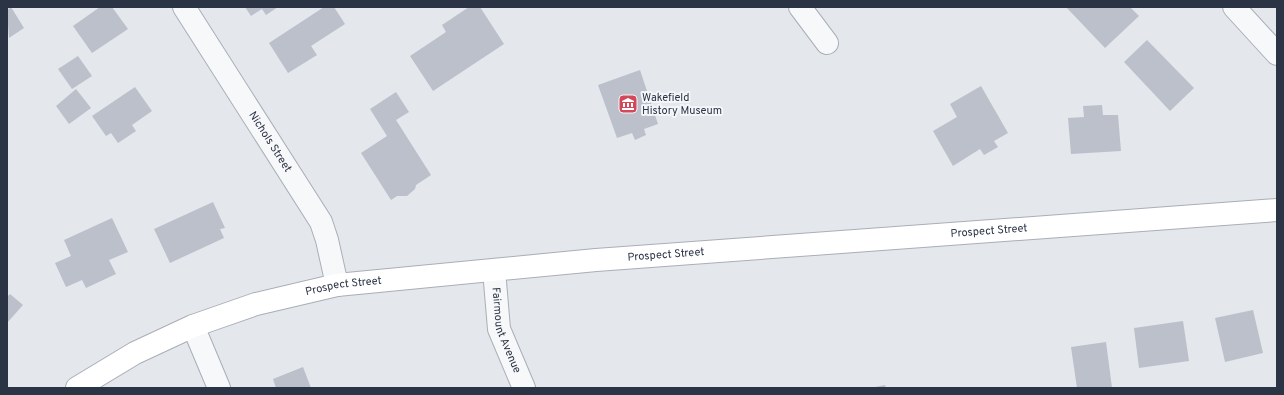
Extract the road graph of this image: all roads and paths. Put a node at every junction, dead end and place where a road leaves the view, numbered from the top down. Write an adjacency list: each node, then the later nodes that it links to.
1 (184, 7): 8 (street, Nichols Street)
2 (800, 7): 4 (street)
3 (1234, 7): 5 (street)
4 (828, 43)
5 (1277, 54)
6 (1277, 210): 7 (main road, Prospect Street)
7 (494, 270): 8 (main road, Prospect Street); 12 (street, Fairmount Avenue)
8 (337, 285): 9 (main road, Prospect Street)
9 (193, 326): 10 (main road, Prospect Street); 11 (street)
10 (77, 388)
11 (219, 388)
12 (524, 388)

